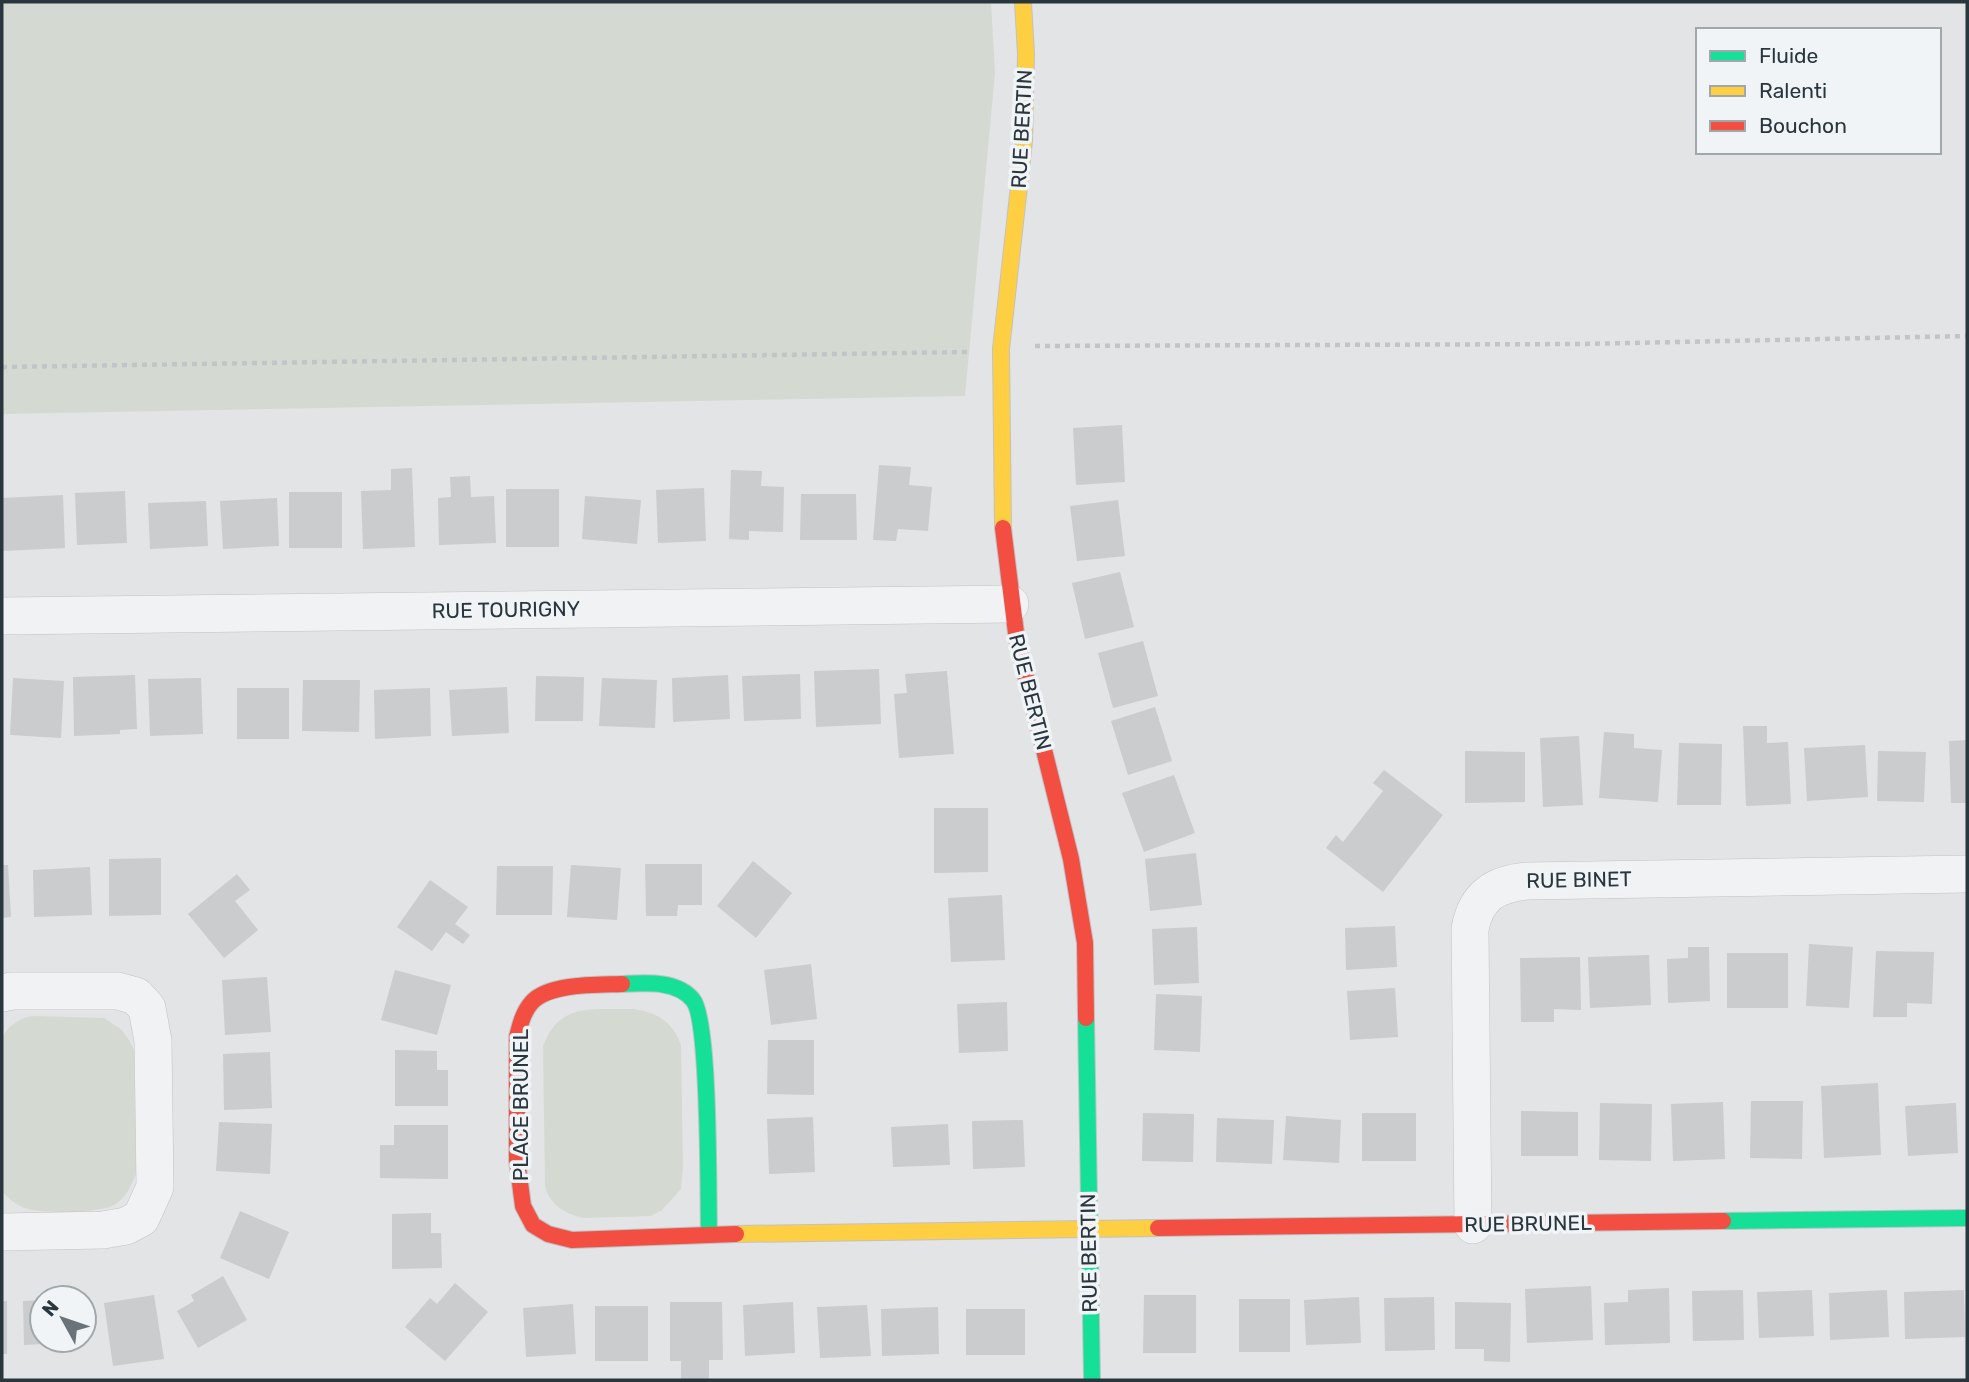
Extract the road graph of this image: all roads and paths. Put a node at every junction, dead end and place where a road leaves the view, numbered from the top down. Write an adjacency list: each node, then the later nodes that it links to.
1 (1023, 2): 6 (street, RUE BERTIN)
2 (1967, 336): 3 (path)
3 (1030, 346)
4 (972, 352): 5 (path)
5 (2, 367)
6 (1010, 604): 7 (street, RUE TOURIGNY); 12 (street, RUE BERTIN)
7 (2, 617)
8 (1967, 874): 11 (street, RUE BINET)
9 (2, 993): 13 (street)
10 (1967, 1218): 11 (street, RUE BRUNEL)
11 (1473, 1225): 12 (street, RUE BRUNEL)
12 (1089, 1231): 14 (street, PLACE BRUNEL); 15 (street, RUE BERTIN)
13 (2, 1232)
14 (709, 1234): 14 (street, PLACE BRUNEL)
15 (1092, 1380)

